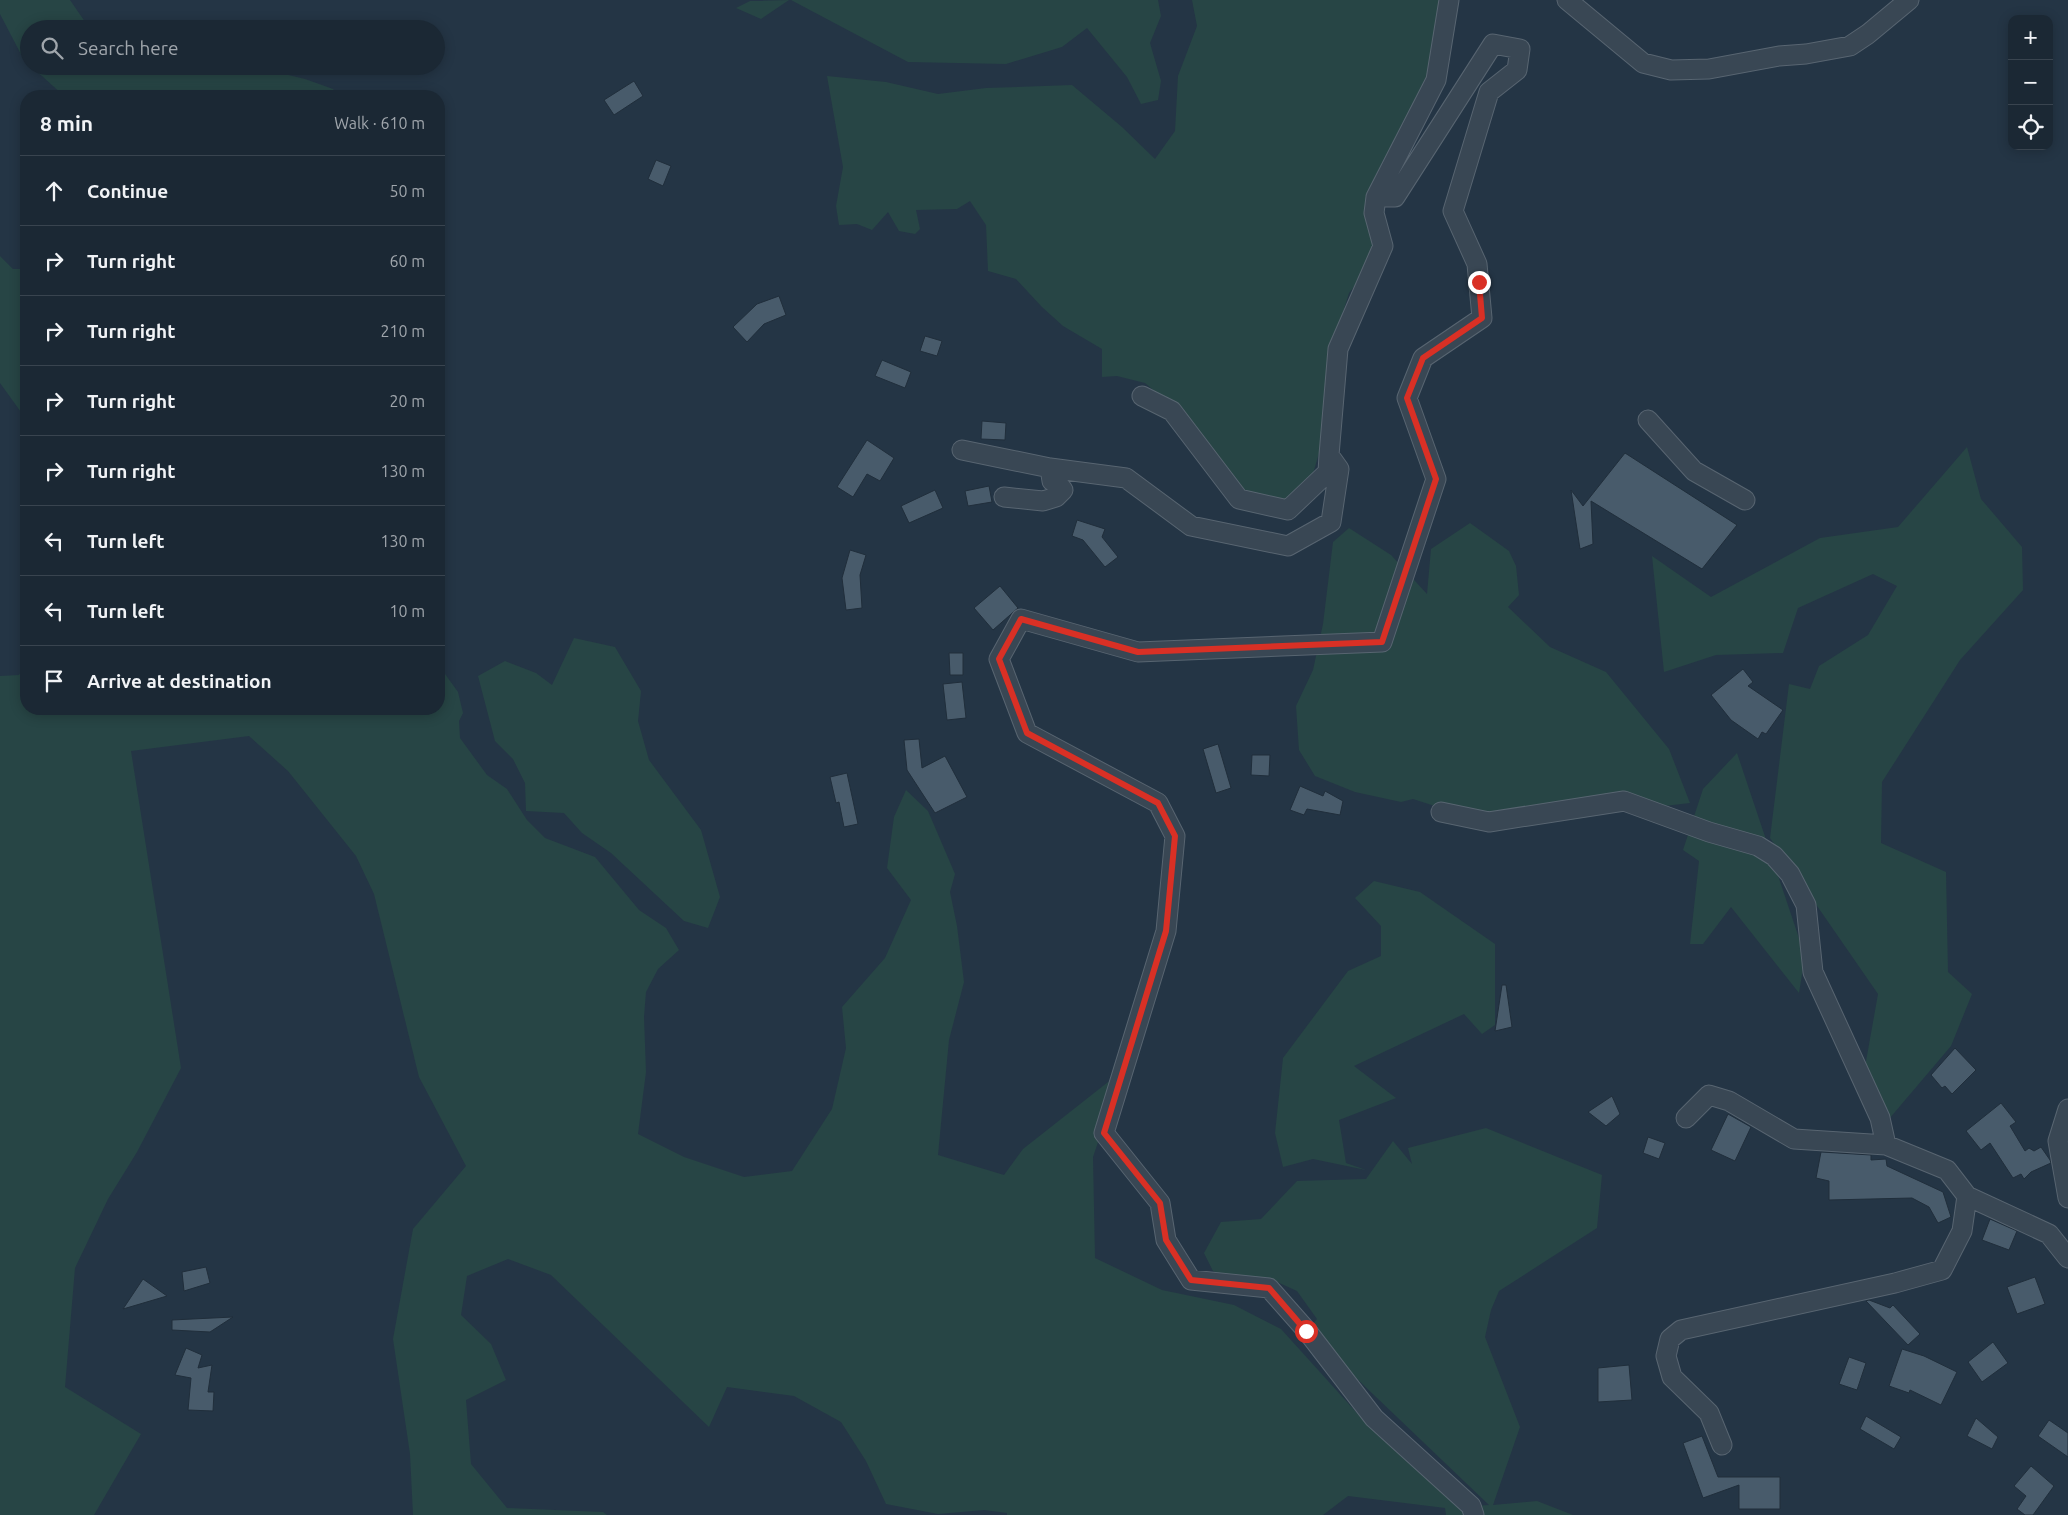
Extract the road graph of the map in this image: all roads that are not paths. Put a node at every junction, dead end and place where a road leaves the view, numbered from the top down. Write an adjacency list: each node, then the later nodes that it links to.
1 (1448, 0): 4 (street)
2 (1566, 0): 3 (street)
3 (1909, 0)
4 (1376, 196): 8 (street); 20 (street)
5 (1142, 396): 8 (street)
6 (1648, 420): 11 (street)
7 (962, 450): 9 (street)
8 (1329, 455): 9 (street)
9 (1050, 468): 10 (street)
10 (1004, 497)
11 (1745, 500)
12 (1441, 812): 15 (street)
13 (2068, 1109): 17 (street)
14 (1686, 1118): 15 (street)
15 (1886, 1145): 16 (street)
16 (1967, 1196): 18 (street); 19 (street)
17 (2068, 1198)
18 (2068, 1258)
19 (1722, 1445)
20 (1474, 1515)

